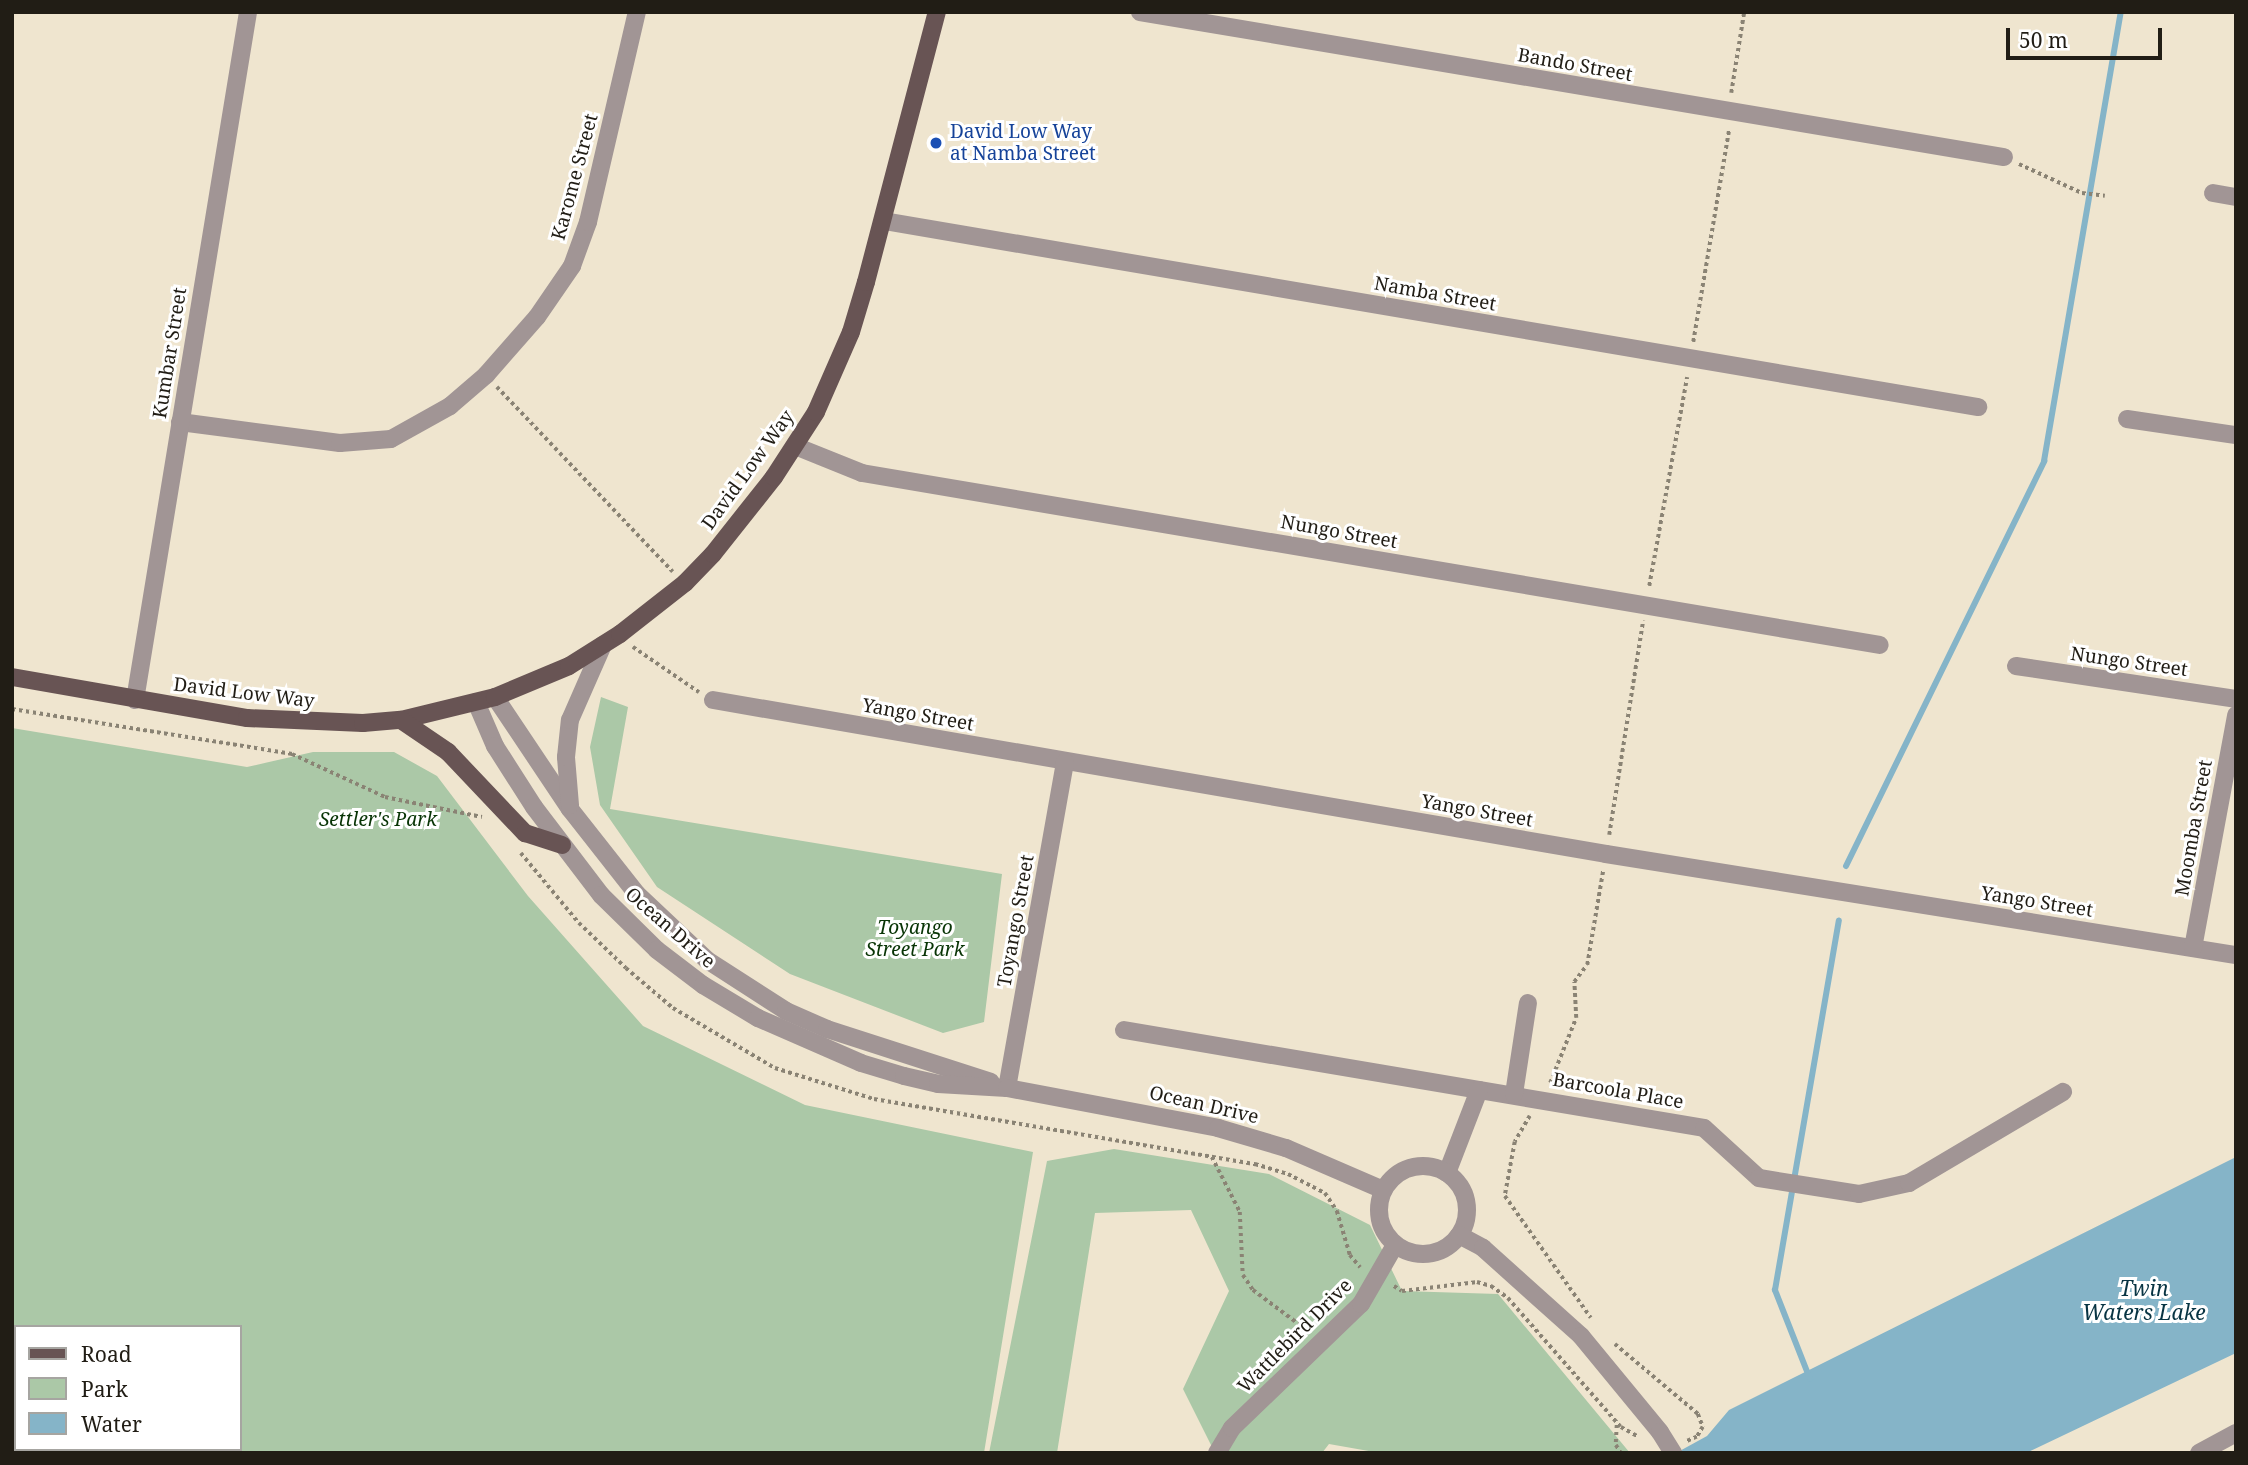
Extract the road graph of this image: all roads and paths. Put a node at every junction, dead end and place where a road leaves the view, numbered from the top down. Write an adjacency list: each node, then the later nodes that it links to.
1 (248, 12): 16 (street, Kumbar Street)
2 (637, 12): 13 (street, Karome Street)
3 (937, 12): 11 (main road, David Low Way)
4 (1140, 12): 6 (street, Bando Street)
5 (1744, 12): 6 (path)
6 (1732, 113): 7 (street, Bando Street); 12 (path)
7 (2004, 157): 9 (path)
8 (2213, 193): 10 (street)
9 (2105, 196)
10 (2236, 197)
11 (884, 221): 12 (street, Namba Street); 18 (main road, David Low Way)
12 (1690, 359): 14 (street, Namba Street); 20 (path)
13 (486, 375): 16 (street, Karome Street); 19 (path)
14 (1978, 407)
15 (2127, 419): 17 (street)
16 (180, 422): 28 (street, Kumbar Street)
17 (2236, 436)
18 (795, 446): 19 (main road, David Low Way); 20 (street, Nungo Street)
19 (685, 583): 21 (main road, David Low Way)
20 (1645, 606): 23 (street, Nungo Street); 36 (path)
21 (620, 634): 22 (main road, David Low Way); 29 (path)
22 (603, 645): 26 (main road, David Low Way); 34 (street)
23 (1880, 645)
24 (2017, 666): 27 (street, Nungo Street)
25 (12, 677): 28 (main road, David Low Way)
26 (495, 697): 30 (main road, David Low Way); 34 (street, Ocean Drive)
27 (2236, 699)
28 (135, 700): 32 (main road, David Low Way)
29 (713, 700): 33 (street, Yango Street)
30 (476, 702): 32 (main road, David Low Way); 35 (street, Ocean Drive)
31 (2236, 715): 37 (street, Moomba Street)
32 (401, 720): 35 (main road)
33 (1065, 762): 36 (street, Yango Street); 41 (street, Toyango Street)
34 (570, 809): 41 (street, Ocean Drive)
35 (562, 845): 41 (street, Ocean Drive)
36 (1606, 854): 37 (street, Yango Street); 45 (path)
37 (2193, 948): 38 (street, Yango Street)
38 (2236, 955)
39 (1528, 1003): 44 (street)
40 (1124, 1030): 42 (street, Barcoola Place)
41 (1007, 1088): 48 (street, Ocean Drive)
42 (1479, 1090): 44 (street, Barcoola Place); 47 (street)
43 (2063, 1092): 45 (street, Barcoola Place)
44 (1514, 1094): 45 (street, Barcoola Place)
45 (1544, 1098): 51 (path)
46 (1212, 1157): 53 (path)
47 (1447, 1173): 48 (street); 49 (street)
48 (1383, 1191): 50 (street)
49 (1459, 1235): 50 (street); 56 (street, bridge)
50 (1395, 1245): 53 (street, Wattlebird Drive)
51 (1596, 1326)
52 (1606, 1335): 56 (path)
53 (1322, 1341): 58 (street, Wattlebird Drive)
54 (1618, 1424): 59 (path)
55 (2236, 1433): 57 (street)
56 (1673, 1450)
57 (2210, 1450)
58 (1217, 1453)
59 (1621, 1453)

